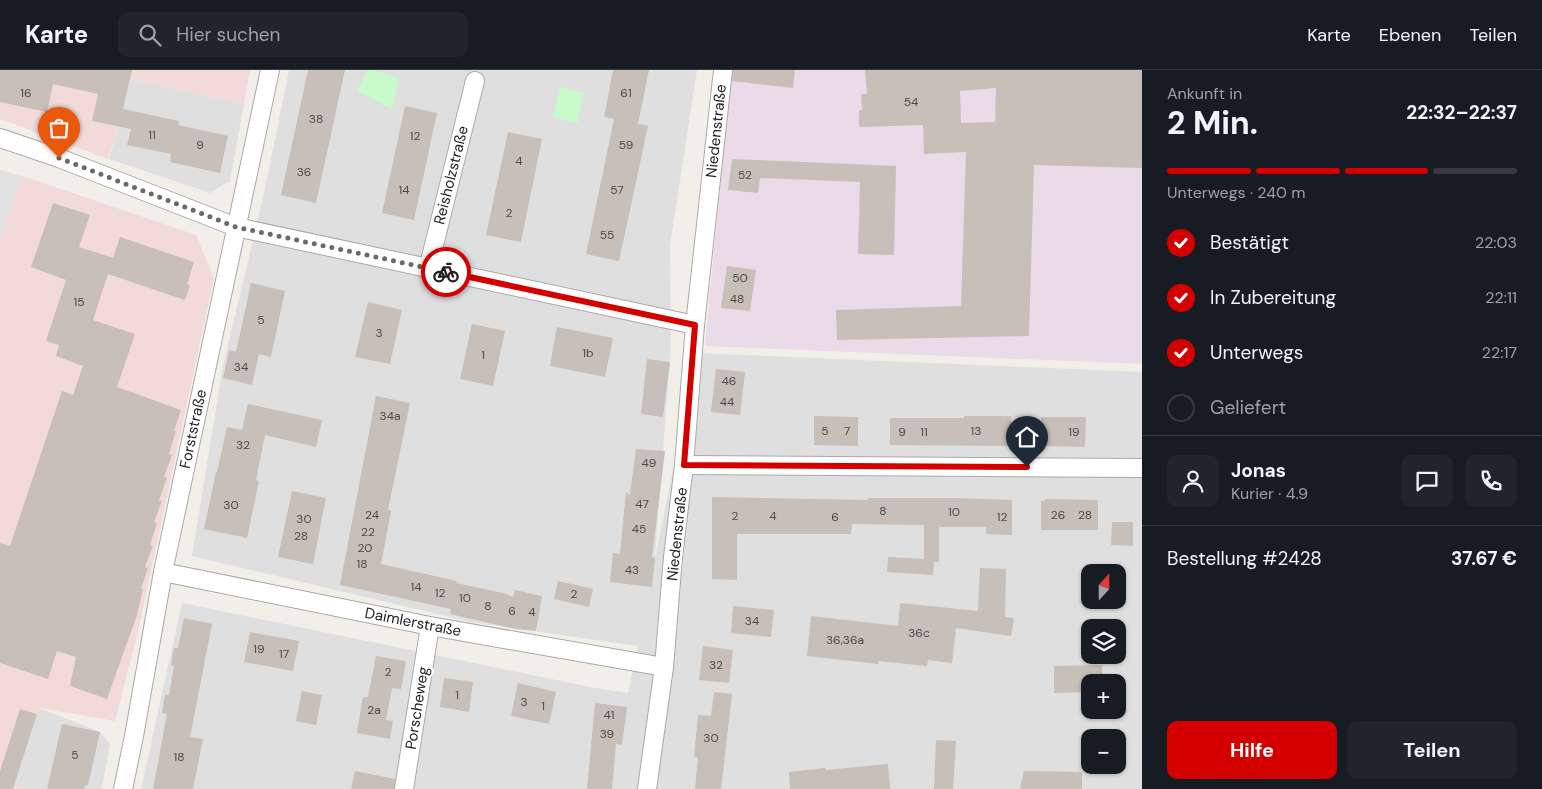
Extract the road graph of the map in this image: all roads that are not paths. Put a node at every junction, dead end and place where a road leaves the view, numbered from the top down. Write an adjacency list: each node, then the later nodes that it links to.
1 (270, 70): 5 (street, Forststraße)
2 (723, 70): 7 (street, Niedenstraße)
3 (474, 81): 6 (street, Reisholzstraße)
4 (0, 138): 5 (street)
5 (236, 227): 6 (street); 10 (street, Forststraße)
6 (428, 269): 7 (street)
7 (695, 325): 8 (street, Niedenstraße)
8 (684, 465): 9 (street); 12 (street, Niedenstraße)
9 (1142, 468)
10 (162, 572): 11 (street, Daimlerstraße); 13 (street, Forststraße)
11 (430, 626): 12 (street, Daimlerstraße); 14 (street, Porscheweg)
12 (664, 667): 15 (street, Niedenstraße)
13 (123, 789)
14 (404, 789)
15 (647, 789)

